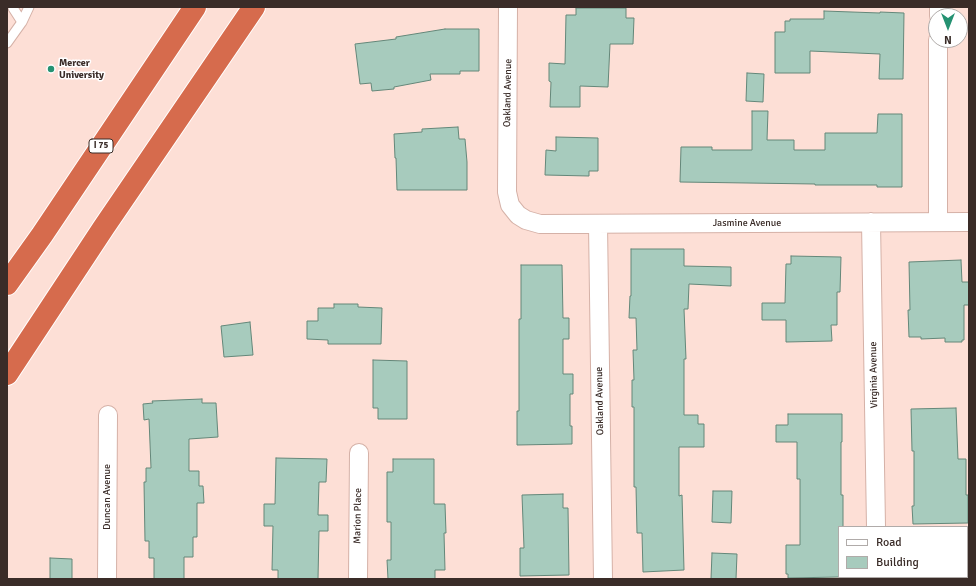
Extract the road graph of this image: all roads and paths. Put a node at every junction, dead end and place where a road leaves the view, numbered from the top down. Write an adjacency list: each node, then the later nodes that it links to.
1 (29, 7): 6 (lane)
2 (254, 7): 15 (highway)
3 (508, 7): 9 (street, Oakland Avenue)
4 (11, 9): 6 (lane)
5 (193, 9): 14 (highway, I 75)
6 (22, 22): 7 (lane)
7 (7, 43)
8 (938, 48): 11 (street)
9 (526, 220): 13 (street, Jasmine Avenue)
10 (871, 222): 11 (street, Jasmine Avenue); 13 (street, Jasmine Avenue); 18 (street, Virginia Avenue)
11 (938, 222): 12 (street, Jasmine Avenue)
12 (969, 222)
13 (598, 224): 21 (street, Oakland Avenue)
14 (7, 284)
15 (7, 374)
16 (108, 415): 19 (street, Duncan Avenue)
17 (359, 453): 20 (street, Marion Place)
18 (876, 526)
19 (107, 579)
20 (358, 579)
21 (603, 579)

